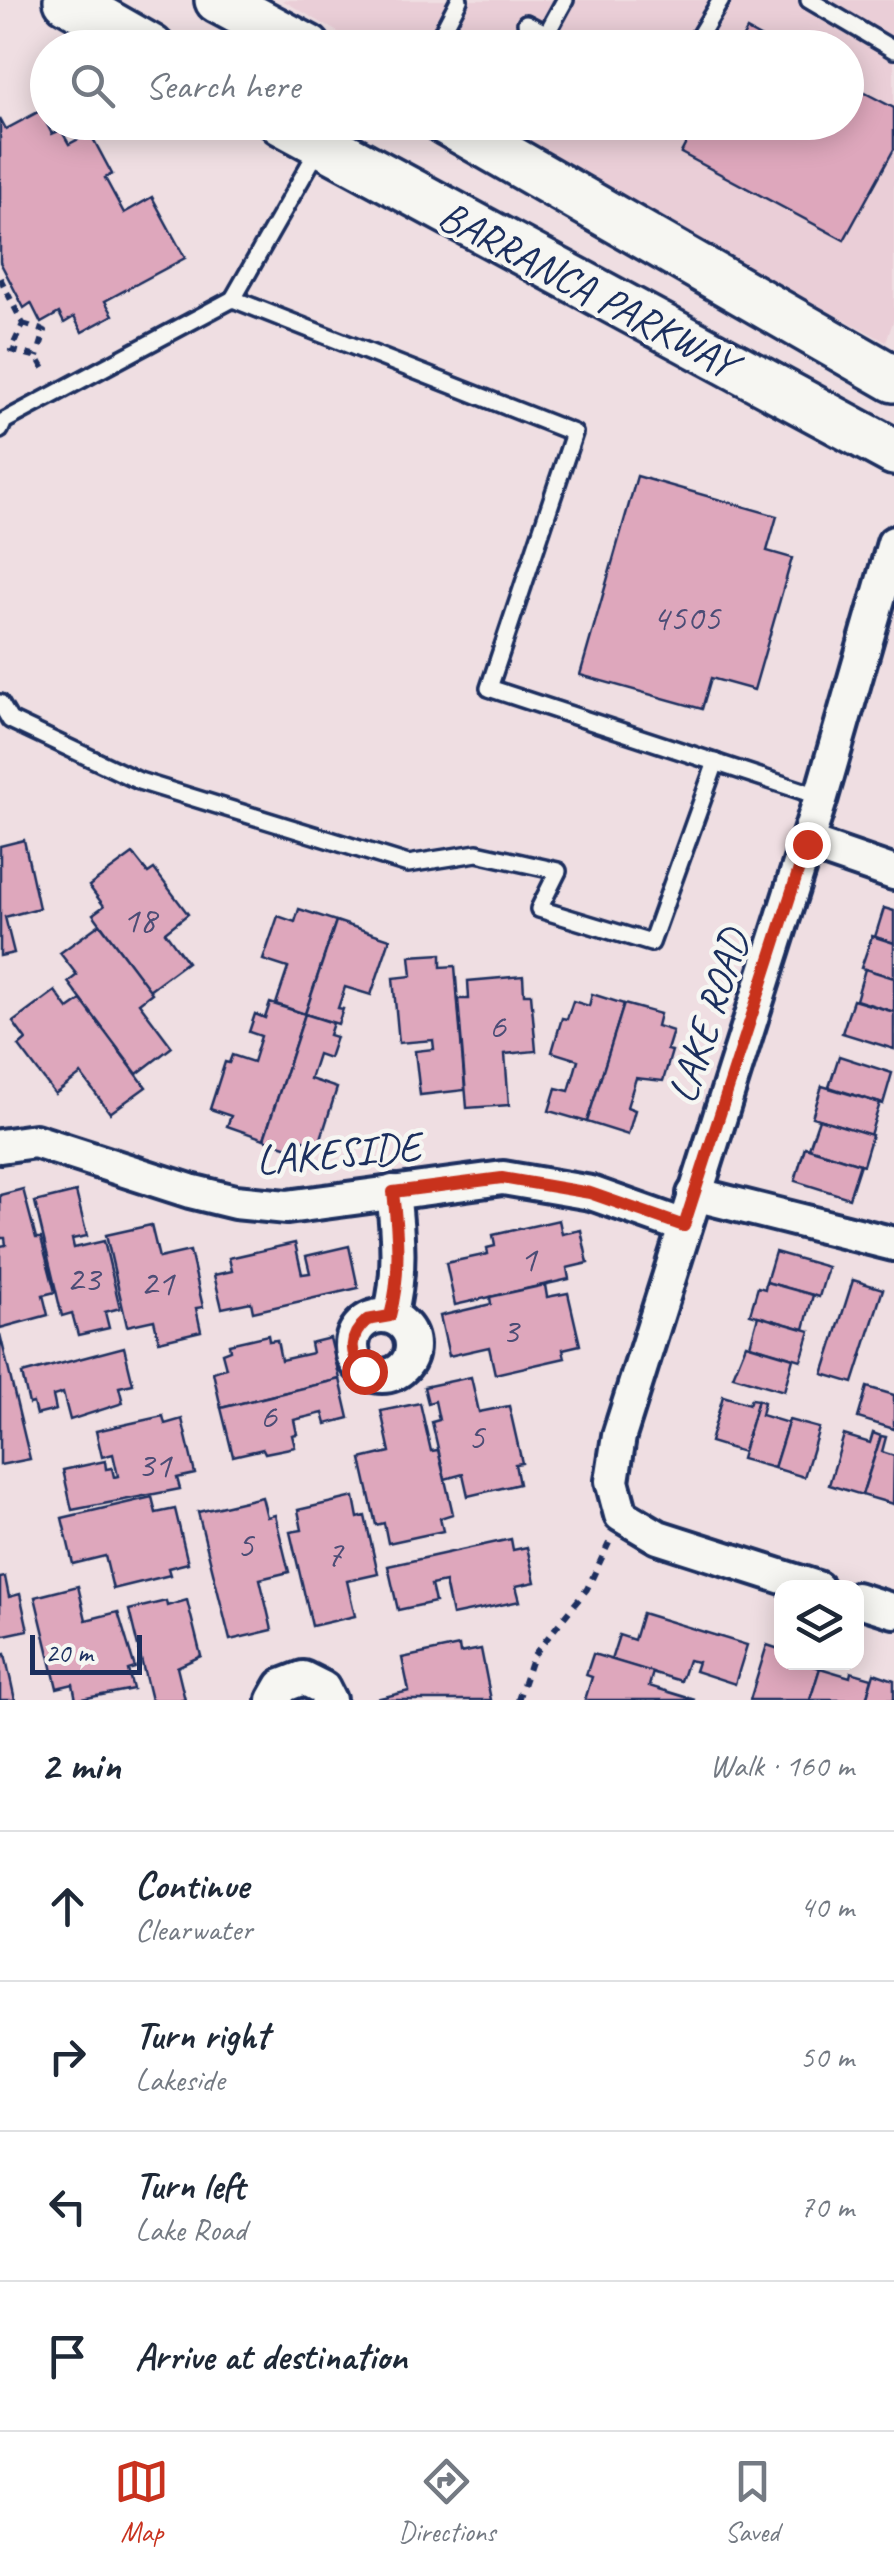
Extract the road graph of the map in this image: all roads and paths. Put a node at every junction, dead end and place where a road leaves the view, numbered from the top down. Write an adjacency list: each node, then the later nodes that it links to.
1 (67, 0): 8 (main road)
2 (218, 0): 9 (main road)
3 (459, 0): 10 (lane)
4 (565, 0): 12 (lane)
5 (721, 0): 13 (lane)
6 (809, 0): 14 (lane)
7 (526, 23): 11 (lane)
8 (119, 30)
9 (274, 30)
10 (443, 30)
11 (541, 30)
12 (549, 30)
13 (703, 30)
14 (860, 30)
15 (864, 32): 16 (lane)
16 (894, 50)
17 (299, 140): 21 (lane)
18 (315, 140): 27 (main road, BARRANCA PARKWAY)
19 (477, 140): 24 (main road, BARRANCA PARKWAY)
20 (0, 278): 22 (path)
21 (233, 299): 25 (lane); 30 (lane)
22 (23, 324): 23 (path); 23 (path)
23 (37, 357): 25 (path)
24 (894, 379)
25 (56, 393): 26 (lane)
26 (0, 430)
27 (894, 452)
28 (894, 543): 31 (street, LAKE ROAD)
29 (0, 703): 30 (lane)
30 (716, 762): 31 (lane)
31 (822, 797): 32 (street, LAKE ROAD)
32 (807, 844): 33 (street); 36 (street, LAKE ROAD)
33 (894, 874)
34 (0, 1146): 35 (street, LAKESIDE)
35 (393, 1192): 37 (street, LAKESIDE); 39 (street)
36 (694, 1194): 37 (street, LAKE ROAD); 38 (street)
37 (684, 1226): 40 (street, LAKE ROAD)
38 (894, 1244)
39 (390, 1316)
40 (622, 1515): 41 (street); 46 (path)
41 (793, 1580)
42 (864, 1602): 43 (street)
43 (894, 1611)
44 (274, 1700): 45 (street)
45 (329, 1700)
46 (518, 1700)

